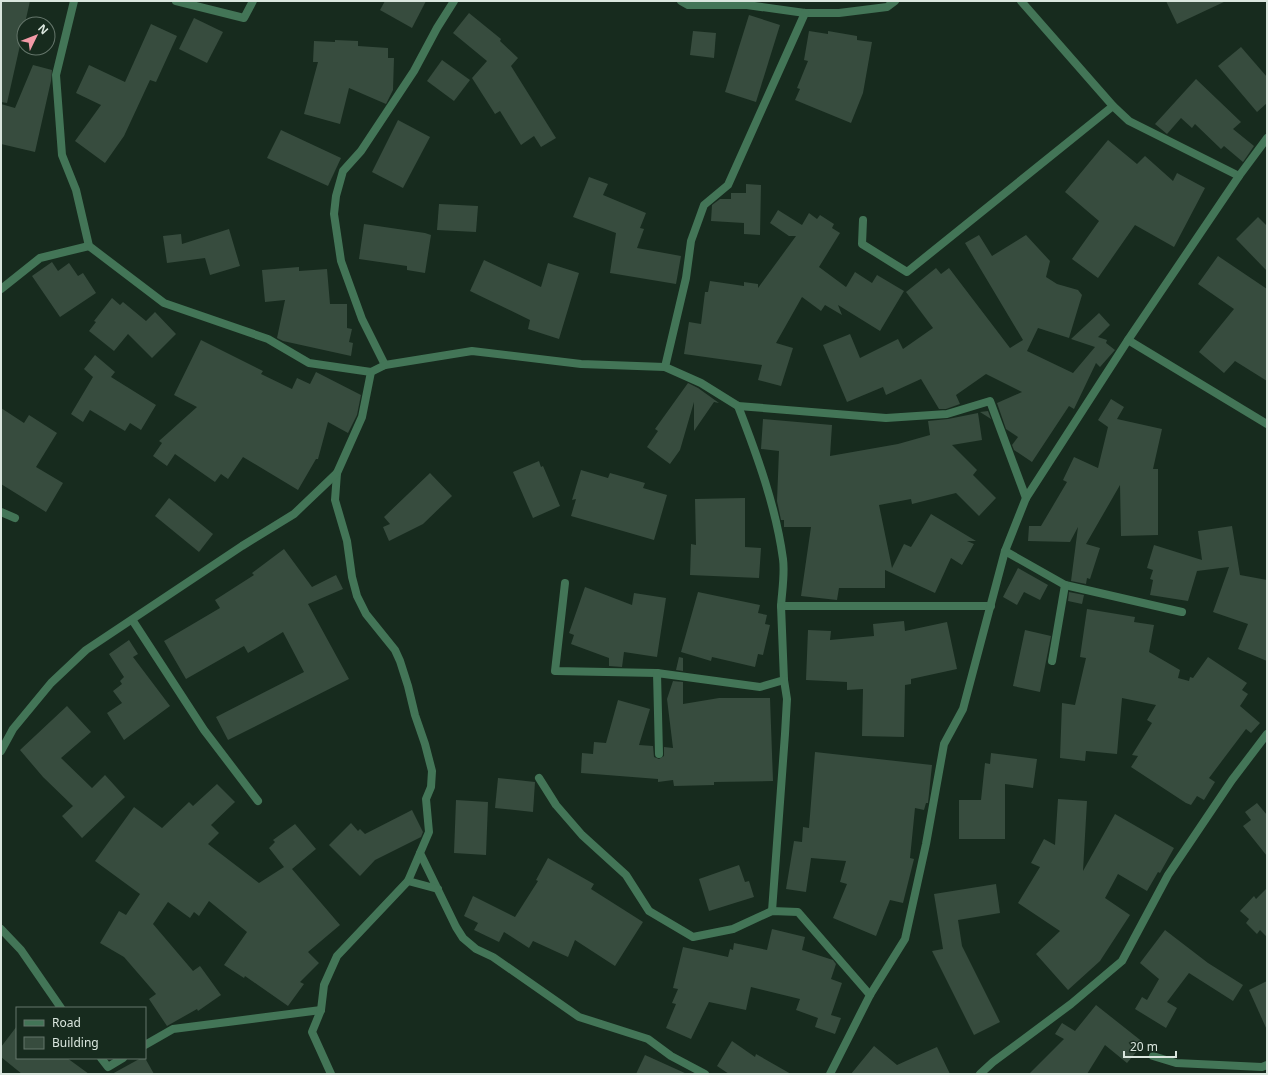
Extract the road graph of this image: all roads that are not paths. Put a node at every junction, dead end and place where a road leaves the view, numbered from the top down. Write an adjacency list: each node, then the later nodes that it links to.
1 (74, 1): 13 (street)
2 (176, 1): 3 (street)
3 (252, 1)
4 (454, 1): 16 (street)
5 (681, 1): 8 (street)
6 (895, 1): 8 (street)
7 (1021, 1): 9 (street)
8 (805, 13): 17 (street)
9 (1113, 106): 11 (street); 12 (street)
10 (1267, 138): 11 (street)
11 (1239, 176): 15 (street)
12 (863, 220)
13 (89, 246): 14 (street); 18 (street)
14 (1, 289)
15 (1128, 340): 20 (street); 22 (street)
16 (385, 365): 17 (street); 18 (street)
17 (665, 367): 19 (street)
18 (371, 372): 21 (street)
19 (738, 406): 22 (street); 28 (street)
20 (1267, 424)
21 (337, 473): 31 (street); 40 (street)
22 (1026, 498): 25 (street)
23 (1, 512): 24 (street)
24 (16, 518)
25 (1005, 551): 27 (street); 29 (street)
26 (566, 582): 33 (street)
27 (1065, 585): 30 (street); 32 (street)
28 (781, 606): 29 (street); 34 (street)
29 (991, 606): 45 (street)
30 (1182, 612)
31 (133, 621): 36 (street); 39 (street)
32 (1052, 661)
33 (656, 674): 34 (street); 37 (street)
34 (784, 680): 43 (street)
35 (1267, 734): 56 (street)
36 (1, 751)
37 (659, 754)
38 (539, 778): 43 (street)
39 (258, 801)
40 (420, 853): 41 (street); 42 (street)
41 (408, 881): 42 (street); 47 (street)
42 (438, 889): 54 (street)
43 (772, 911): 45 (street)
44 (1, 929): 46 (street)
45 (870, 995): 55 (street)
46 (60, 1007)
47 (321, 1010): 48 (street); 53 (street)
48 (146, 1044)
49 (1153, 1056): 52 (street)
50 (102, 1059): 51 (street)
51 (121, 1059)
52 (1267, 1065)
53 (331, 1074)
54 (705, 1074)
55 (830, 1074)
56 (980, 1074)

